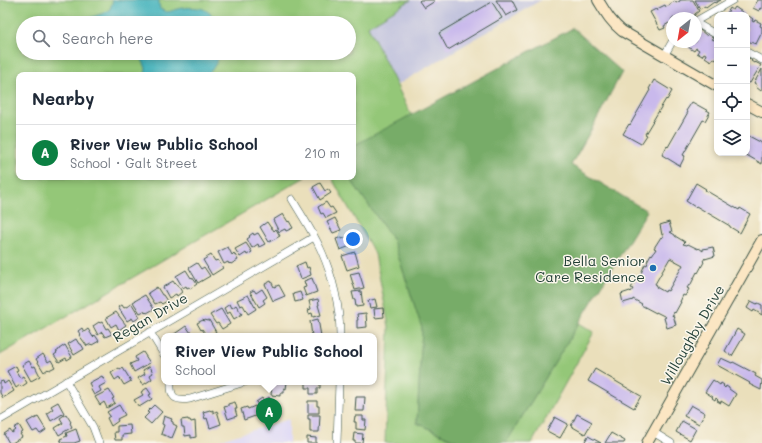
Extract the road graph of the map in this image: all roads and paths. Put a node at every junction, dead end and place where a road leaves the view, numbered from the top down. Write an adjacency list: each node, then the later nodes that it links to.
1 (598, 0): 8 (street)
2 (733, 0): 3 (street)
3 (702, 18)
4 (702, 26): 5 (street)
5 (714, 33)
6 (669, 48): 8 (street)
7 (750, 54): 9 (street)
8 (664, 56): 10 (street)
9 (762, 60)
10 (714, 84)
11 (750, 106): 12 (street)
12 (762, 112)
13 (292, 199): 14 (street)
14 (314, 237): 16 (street, Regan Drive); 17 (street)
15 (762, 240): 24 (street, Willoughby Drive)
16 (150, 332): 18 (street); 19 (street, Regan Drive)
17 (340, 333)
18 (161, 350)
19 (66, 381): 23 (street, Regan Drive); 25 (street)
20 (171, 385): 21 (street)
21 (236, 385)
22 (339, 385): 26 (street)
23 (0, 420)
24 (653, 432): 27 (street, Willoughby Drive); 28 (street)
25 (99, 443)
26 (337, 443)
27 (647, 443)
28 (672, 443)

